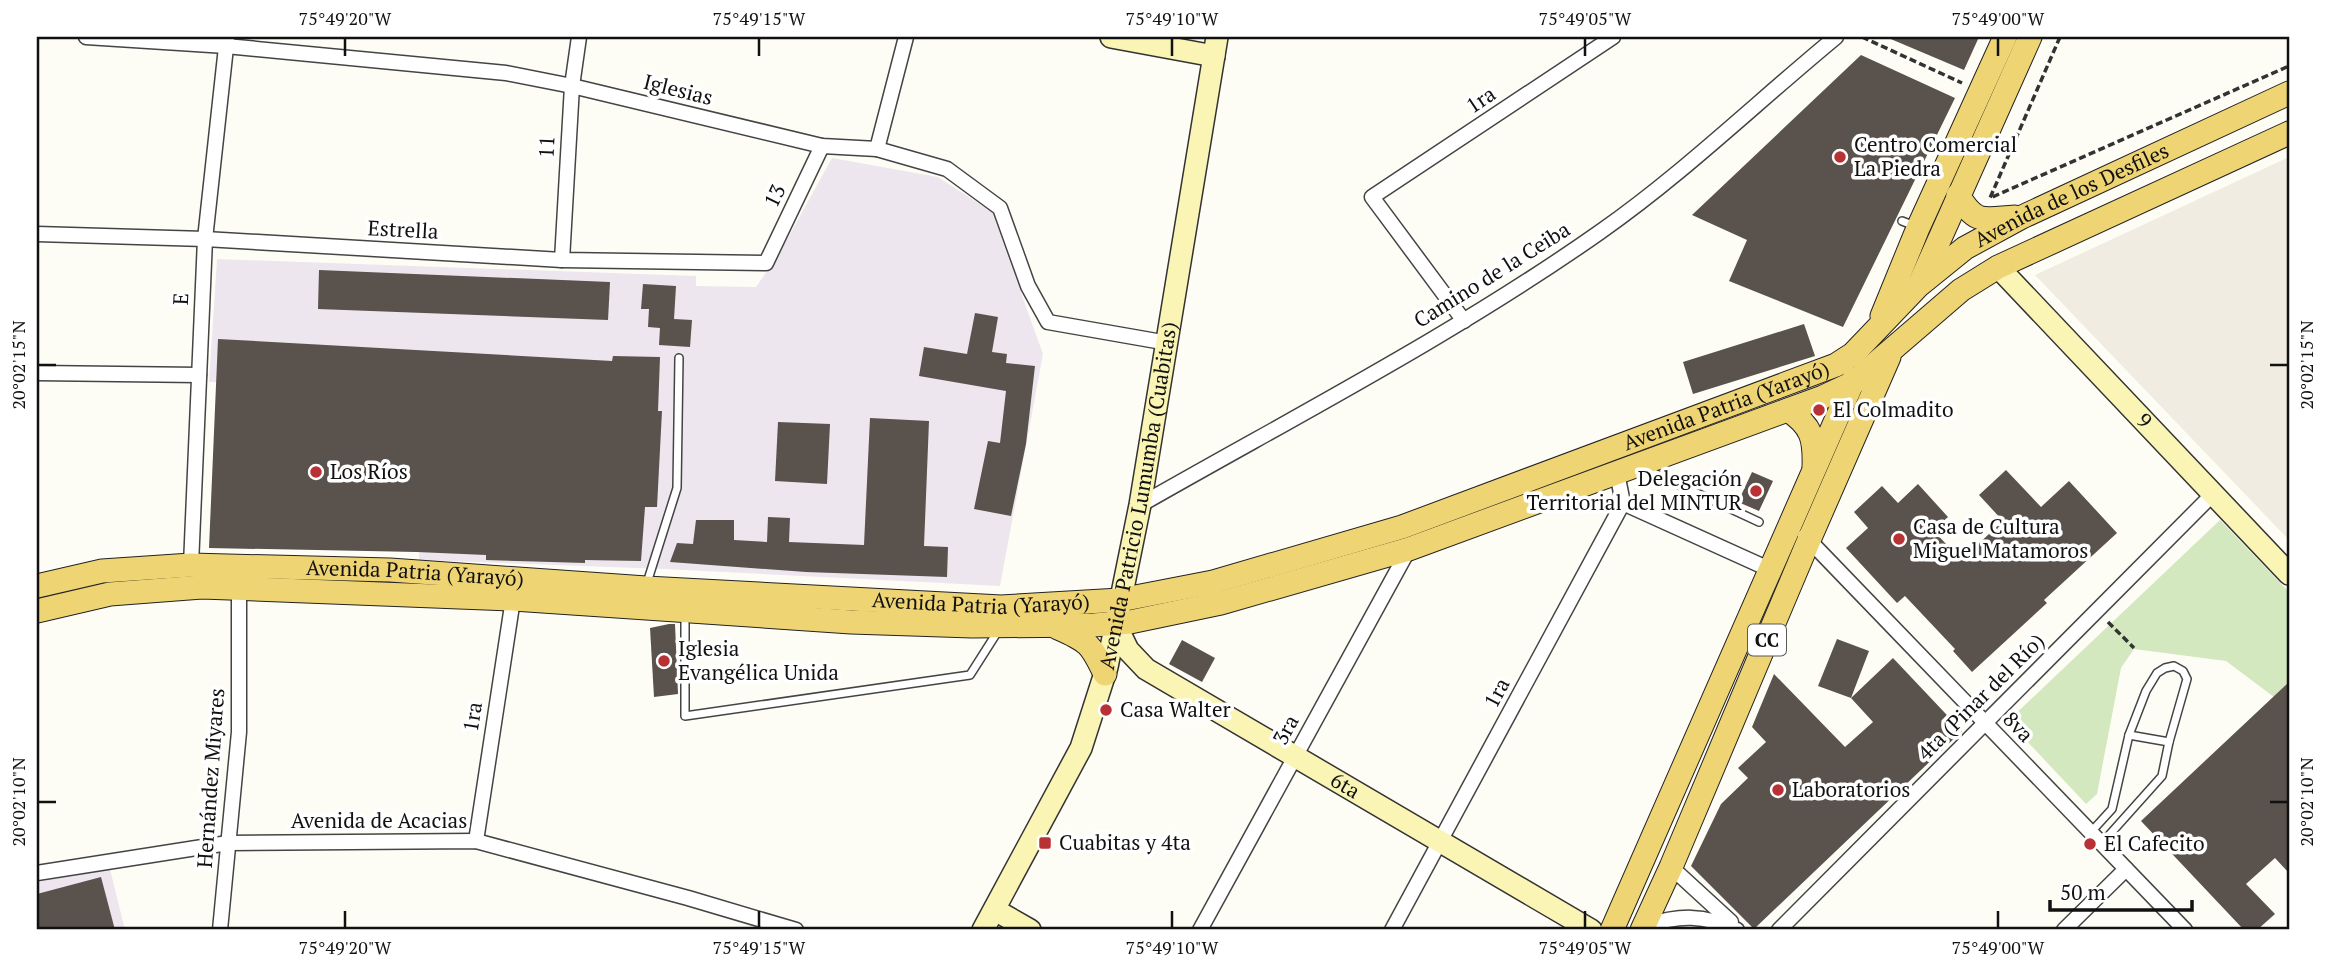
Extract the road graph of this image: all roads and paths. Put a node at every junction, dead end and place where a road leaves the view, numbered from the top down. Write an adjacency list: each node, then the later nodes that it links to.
1 (86, 37): 11 (street, Iglesias)
2 (579, 37): 14 (street, 11)
3 (906, 37): 19 (street)
4 (1111, 37): 12 (street)
5 (1613, 37): 28 (street, 1ra)
6 (1836, 37): 28 (street, Camino de la Ceiba)
7 (1862, 37): 15 (path)
8 (2005, 37): 15 (main road, CC)
9 (2030, 37): 20 (main road, CC)
10 (2060, 37): 13 (path)
11 (227, 41): 14 (street, Iglesias); 23 (street, E)
12 (1216, 46): 30 (street, Avenida Patricio Lumumba (Cuabitas))
13 (2289, 66)
14 (572, 86): 18 (street, Iglesias); 24 (street, 11)
15 (1980, 92): 29 (main road, CC)
16 (2289, 93): 21 (main road, Avenida de los Desfiles)
17 (2289, 133): 26 (main road, Avenida de los Desfiles)
18 (822, 146): 19 (street, Iglesias); 25 (street, 13)
19 (877, 149): 30 (street, Iglesias)
20 (1958, 195): 21 (main road); 27 (main road, CC)
21 (2022, 217): 27 (main road, Avenida de los Desfiles)
22 (37, 234): 23 (street, Estrella)
23 (205, 239): 24 (street, Estrella); 34 (street, E)
24 (562, 260): 25 (street, Estrella)
25 (766, 263)
26 (1998, 267): 31 (main road, Avenida de los Desfiles); 39 (street, 9)
27 (1918, 286): 29 (main road, Avenida de los Desfiles); 31 (main road, CC)
28 (1464, 320): 41 (street, Camino de la Ceiba)
29 (1876, 331): 35 (main road, CC); 54 (main road, Avenida Patria (Yarayó))
30 (1168, 343): 41 (street, Avenida Patricio Lumumba (Cuabitas))
31 (1892, 349): 35 (main road, Avenida de los Desfiles); 44 (main road, CC)
32 (679, 358): 52 (lane)
33 (37, 373): 34 (street)
34 (199, 375): 46 (street, E)
35 (1853, 383): 36 (main road, Avenida Patria (Yarayó)); 38 (main road, CC)
36 (1788, 410): 37 (main road, Avenida Patria (Yarayó)); 38 (main road)
37 (1627, 470): 40 (street); 42 (lane); 45 (main road, Avenida Patria (Yarayó))
38 (1813, 473): 43 (main road, CC)
39 (2213, 495): 48 (street, 9); 57 (street, 4ta (Pinar del Río))
40 (1623, 503): 47 (street); 70 (street, 1ra)
41 (1140, 505): 54 (street, Avenida Patricio Lumumba (Cuabitas))
42 (1759, 522)
43 (1792, 523): 44 (street, 8va); 47 (main road, CC)
44 (1809, 540): 63 (street, 8va); 72 (main road, CC)
45 (1409, 549): 59 (main road, Avenida Patria (Yarayó)); 66 (street, 3ra)
46 (191, 565): 49 (main road, Avenida Patria (Yarayó)); 50 (main road, Avenida Patria (Yarayó))
47 (1771, 570): 84 (main road, CC)
48 (2289, 574)
49 (390, 582): 51 (main road, Avenida Patria (Yarayó)); 52 (main road, Avenida Patria (Yarayó)); 53 (main road, Avenida Patria (Yarayó))
50 (37, 586)
51 (239, 587): 56 (main road, Avenida Patria (Yarayó)); 69 (street, Hernández Miyares)
52 (643, 597): 53 (main road, Avenida Patria (Yarayó)); 55 (main road, Avenida Patria (Yarayó)); 58 (main road, Avenida Patria (Yarayó))
53 (513, 599): 68 (street, 1ra)
54 (1120, 600): 58 (main road, Avenida Patria (Yarayó)); 59 (street, Avenida Patricio Lumumba (Cuabitas))
55 (685, 609): 58 (main road, Avenida Patria (Yarayó)); 58 (lane)
56 (37, 611)
57 (2096, 611): 61 (path); 63 (street, 4ta (Pinar del Río))
58 (1001, 617): 60 (main road, Avenida Patria (Yarayó))
59 (1115, 623): 60 (main road, Avenida Patria (Yarayó)); 62 (street, Avenida Patricio Lumumba (Cuabitas)); 66 (street, 6ta)
60 (1052, 625): 62 (main road)
61 (2134, 648)
62 (1105, 674): 75 (street, Avenida Patricio Lumumba (Cuabitas))
63 (1985, 723): 67 (street, 8va); 86 (street, 4ta (Pinar del Río))
64 (2129, 735): 65 (lane); 65 (lane); 67 (lane)
65 (2169, 742): 71 (lane)
66 (1295, 757): 70 (street, 6ta); 81 (street, 3ra)
67 (2091, 832): 71 (street, 8va)
68 (475, 841): 69 (street, Avenida de Acacias); 78 (street, Avenida de Acacias)
69 (228, 842): 74 (street, Avenida de Acacias); 77 (street, Hernández Miyares)
70 (1440, 842): 82 (street, 1ra); 83 (street, 6ta)
71 (2102, 844): 73 (street, 8va)
72 (1671, 867): 76 (main road, CC); 85 (street)
73 (2126, 869): 87 (street); 88 (street, 8va)
74 (37, 873)
75 (995, 910): 79 (street, Avenida Patricio Lumumba (Cuabitas)); 80 (street)
76 (1643, 928): 85 (street)
77 (220, 930)
78 (796, 930)
79 (983, 930)
80 (1030, 930)
81 (1199, 930)
82 (1392, 930)
83 (1591, 930)
84 (1612, 930)
85 (1738, 930)
86 (1779, 930)
87 (2064, 930)
88 (2185, 930)

